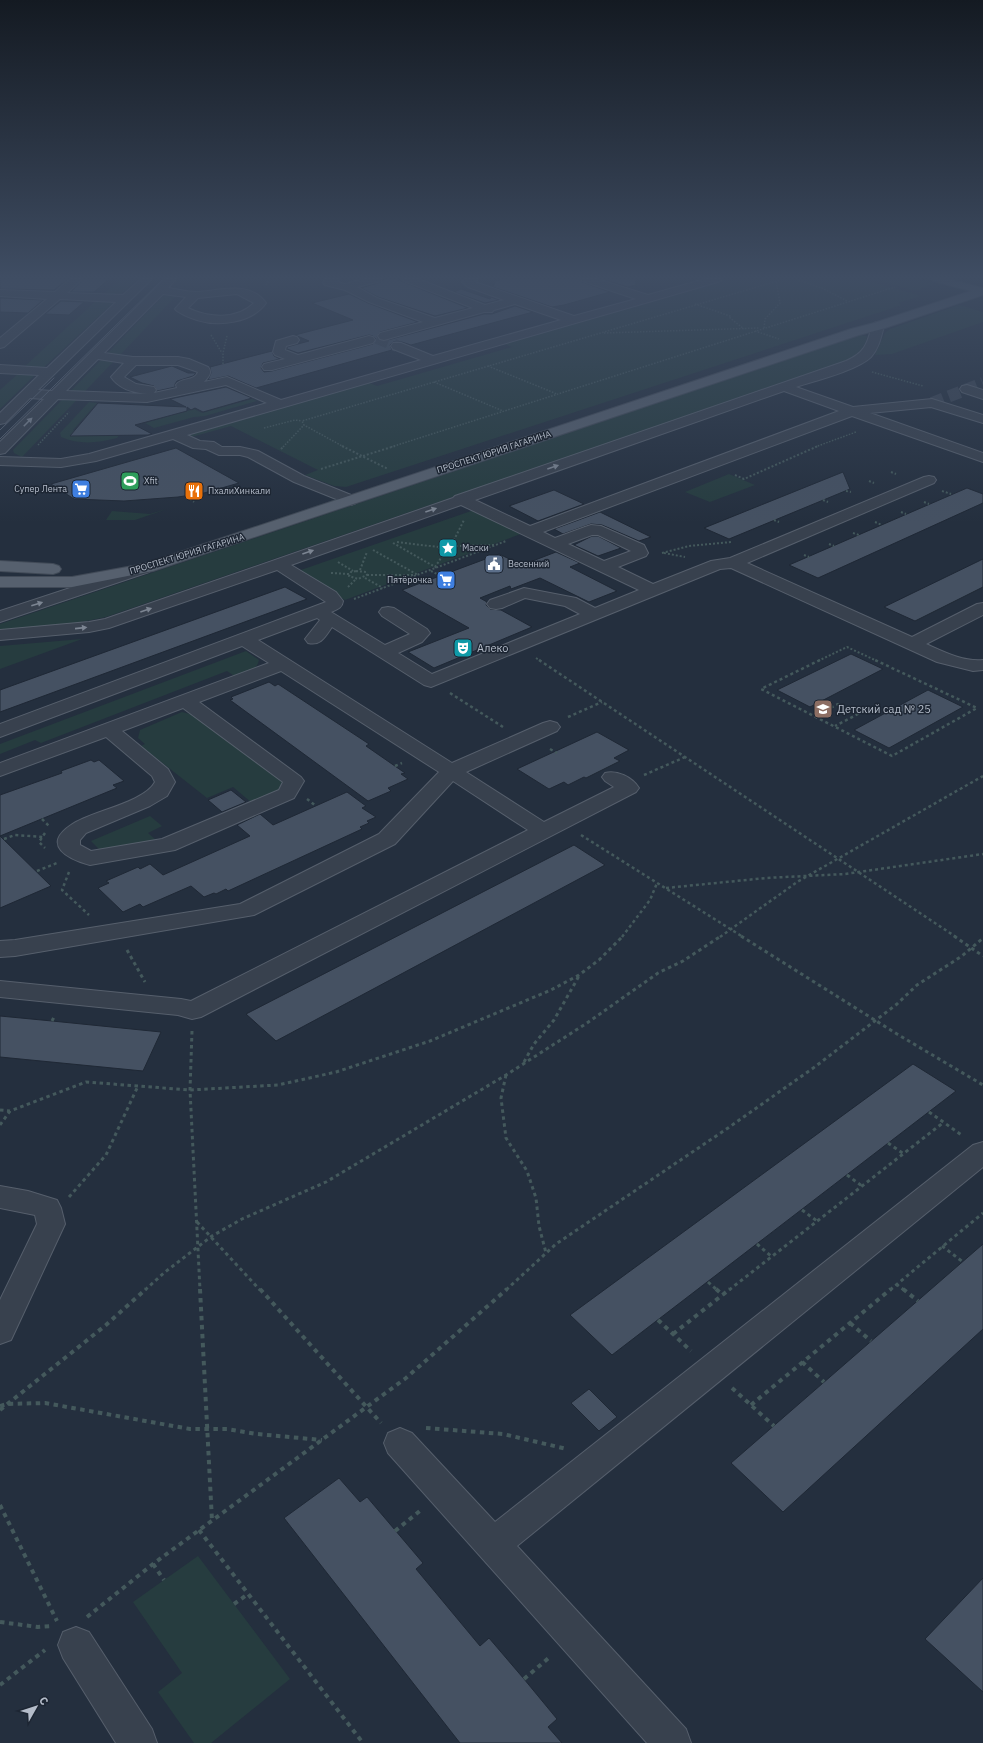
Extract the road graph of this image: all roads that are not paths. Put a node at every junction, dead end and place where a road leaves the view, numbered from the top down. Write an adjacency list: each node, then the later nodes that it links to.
1 (62, 360): 12 (street)
2 (90, 360): 18 (street)
3 (129, 360): 9 (street)
4 (291, 360): 10 (street)
5 (431, 360): 22 (street)
6 (745, 360): 31 (main road, ПРОСПЕКТ ЮРИЯ ГАГАРИНА)
7 (767, 360): 31 (main road, ПРОСПЕКТ ЮРИЯ ГАГАРИНА)
8 (857, 360): 15 (street)
9 (133, 361): 13 (street); 13 (street)
10 (268, 367)
11 (0, 369): 12 (street)
12 (50, 372): 17 (street)
13 (204, 374): 14 (street)
14 (216, 378)
15 (784, 387): 23 (street); 32 (street, one-way to 15)
16 (967, 389): 20 (street)
17 (27, 394): 18 (street); 25 (street)
18 (55, 395): 22 (street); 27 (street, one-way to 18)
19 (906, 395): 21 (street)
20 (983, 395)
21 (932, 403): 23 (street); 24 (street)
22 (280, 404): 26 (street)
23 (852, 411): 28 (street); 33 (street)
24 (983, 419)
25 (0, 420)
26 (175, 434): 29 (street); 31 (street)
27 (0, 450)
28 (983, 458)
29 (0, 461)
30 (929, 480): 36 (street)
31 (345, 498): 37 (main road, ПРОСПЕКТ ЮРИЯ ГАГАРИНА); 39 (main road, ПРОСПЕКТ ЮРИЯ ГАГАРИНА)
32 (466, 502): 33 (street); 35 (street, one-way to 32)
33 (530, 532): 34 (street)
34 (556, 544): 38 (street); 38 (street)
35 (277, 563): 44 (street); 48 (street, one-way to 35)
36 (725, 563): 41 (street); 51 (street)
37 (0, 566)
38 (604, 567): 41 (street)
39 (147, 568): 40 (main road, ПРОСПЕКТ ЮРИЯ ГАГАРИНА); 47 (street, one-way to 39)
40 (0, 582)
41 (652, 590): 46 (street)
42 (496, 604): 46 (street)
43 (983, 608): 51 (street)
44 (327, 612): 49 (street); 50 (street); 52 (street)
45 (388, 612): 52 (street)
46 (594, 614): 52 (street)
47 (0, 617)
48 (0, 635)
49 (314, 638)
50 (244, 639): 53 (street); 58 (street)
51 (912, 644): 54 (street)
52 (384, 652)
53 (282, 664): 55 (street); 60 (street)
54 (983, 665)
55 (185, 700): 57 (street); 57 (street)
56 (550, 727): 60 (street)
57 (108, 729): 59 (street)
58 (0, 731)
59 (0, 770)
60 (451, 771): 62 (street); 63 (street)
61 (621, 783): 62 (street)
62 (552, 827): 64 (street)
63 (0, 949)
64 (0, 989)
65 (975, 1145): 69 (street)
66 (0, 1197): 67 (street)
67 (0, 1331)
68 (412, 1435): 69 (street)
69 (493, 1544): 72 (street)
70 (68, 1638): 71 (street)
71 (138, 1743)
72 (672, 1743)

